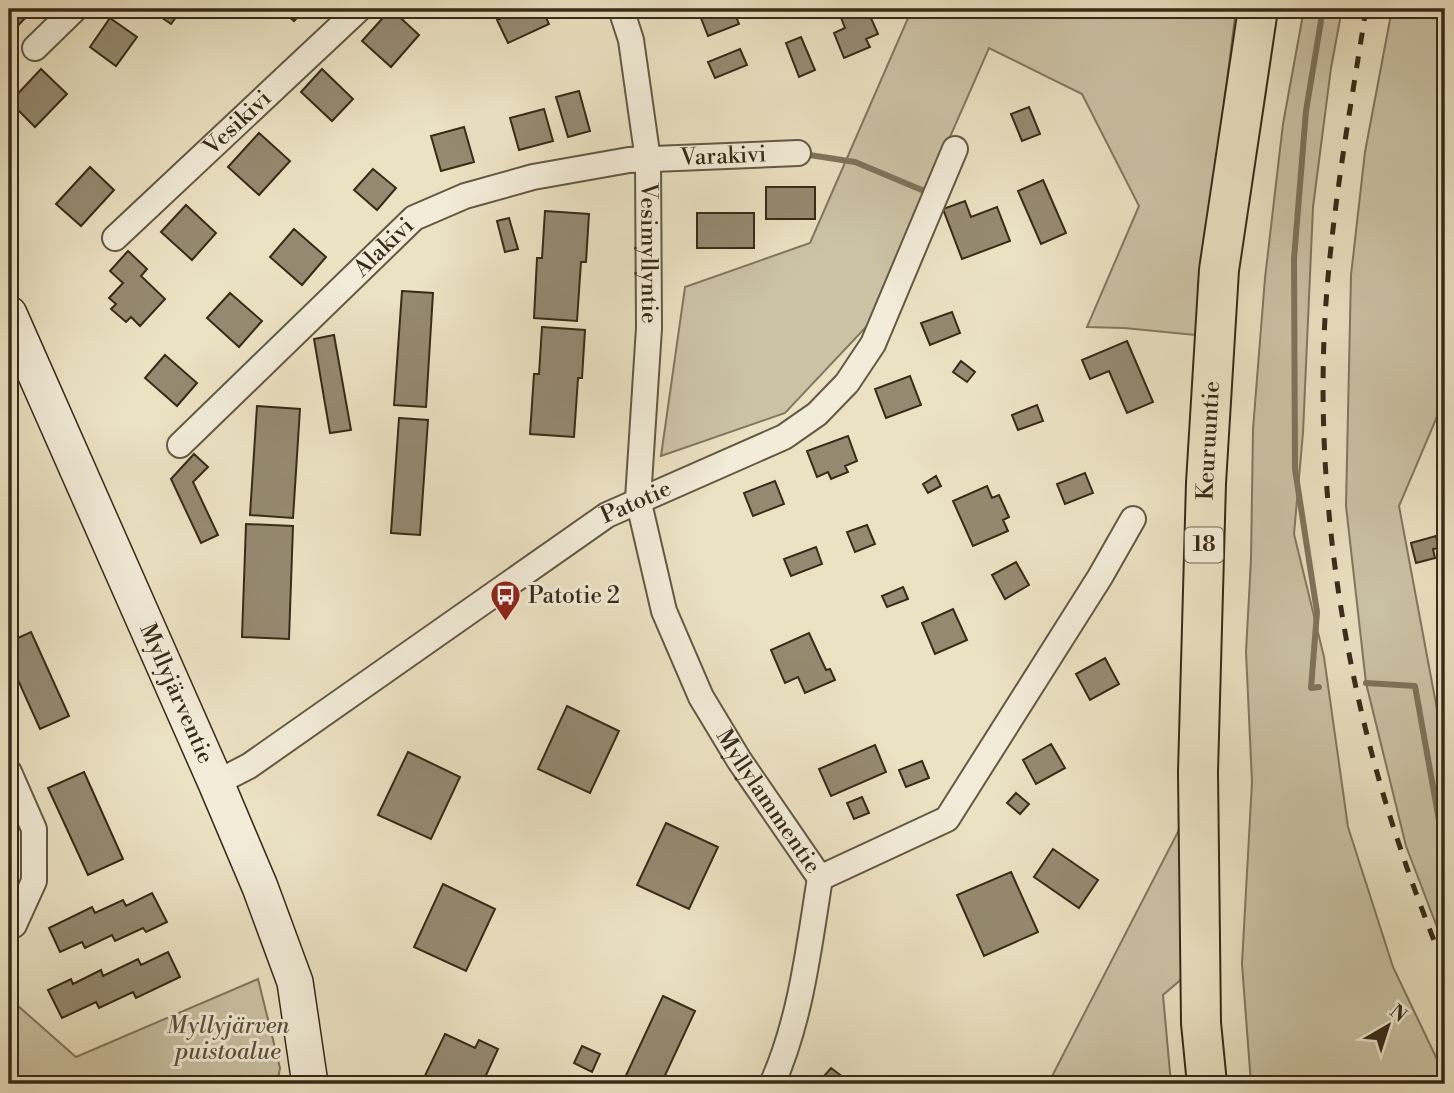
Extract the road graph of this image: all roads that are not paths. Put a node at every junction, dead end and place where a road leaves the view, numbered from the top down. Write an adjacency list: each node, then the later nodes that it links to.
1 (75, 9): 5 (street)
2 (359, 9): 9 (street, Vesikivi)
3 (621, 9): 8 (street, Vesimyllyntie)
4 (1258, 9): 20 (highway, Keuruuntie / 18)
5 (35, 48)
6 (955, 149): 12 (street, Patotie)
7 (798, 153): 8 (street, Varakivi)
8 (648, 160): 11 (street, Alakivi); 12 (street, Vesimyllyntie)
9 (115, 237)
10 (9, 314): 15 (main road, Myllyjärventie)
11 (180, 445)
12 (638, 499): 15 (street, Patotie); 16 (street, Myllylammentie)
13 (1133, 519): 16 (street, Myllylammentie)
14 (9, 772): 17 (street)
15 (216, 783): 18 (main road, Myllyjärventie)
16 (820, 878): 19 (street)
17 (14, 925)
18 (310, 1084)
19 (772, 1084)
20 (1207, 1084)

